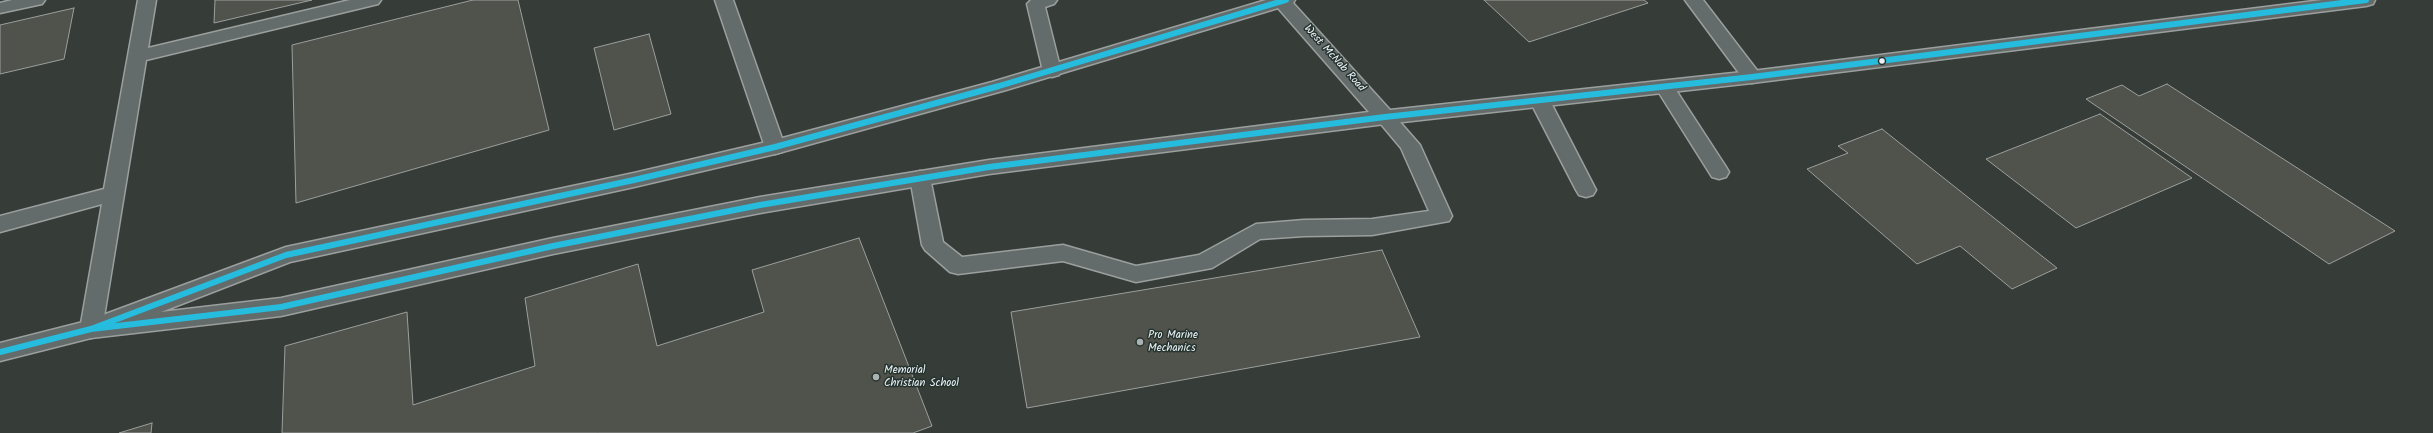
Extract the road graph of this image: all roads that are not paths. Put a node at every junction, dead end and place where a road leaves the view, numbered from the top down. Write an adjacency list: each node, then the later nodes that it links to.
1 (36, 0): 9 (lane)
2 (147, 0): 10 (lane)
3 (372, 0): 10 (lane)
4 (726, 0): 16 (lane)
5 (1048, 0): 11 (lane)
6 (1283, 0): 11 (main road); 15 (main road, West McNab Road)
7 (1694, 0): 12 (lane)
8 (2366, 0): 12 (main road)
9 (0, 8)
10 (138, 56): 20 (lane)
11 (1052, 70): 16 (main road)
12 (1752, 77): 13 (main road)
13 (1665, 88): 14 (main road); 17 (lane)
14 (1540, 101): 15 (main road); 19 (lane)
15 (1385, 117): 18 (main road); 18 (lane)
16 (775, 147): 22 (main road)
17 (1719, 172)
18 (920, 178): 22 (main road)
19 (1586, 190)
20 (114, 194): 21 (lane); 22 (lane)
21 (0, 224)
22 (91, 329): 23 (main road)
23 (0, 352)

